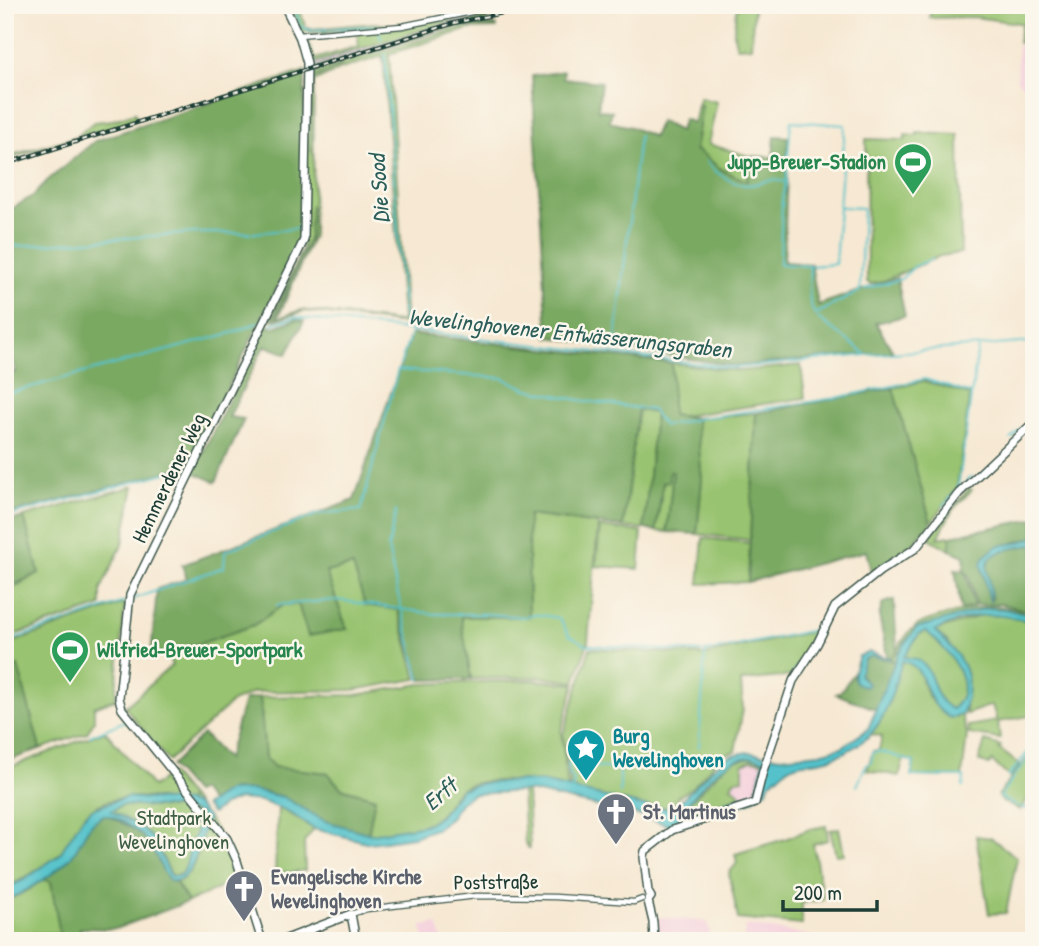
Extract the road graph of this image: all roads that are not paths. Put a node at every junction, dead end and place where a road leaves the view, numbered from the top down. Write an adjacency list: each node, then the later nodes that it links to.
1 (284, 5): 3 (main road, Hemmerdener Weg)
2 (506, 5): 3 (street)
3 (299, 35): 7 (main road, Hemmerdener Weg)
4 (1034, 422): 5 (main road)
5 (646, 898): 6 (street, Poststraße); 10 (main road)
6 (351, 914): 8 (main road); 9 (main road)
7 (262, 941)
8 (281, 941)
9 (356, 941)
10 (654, 941)

